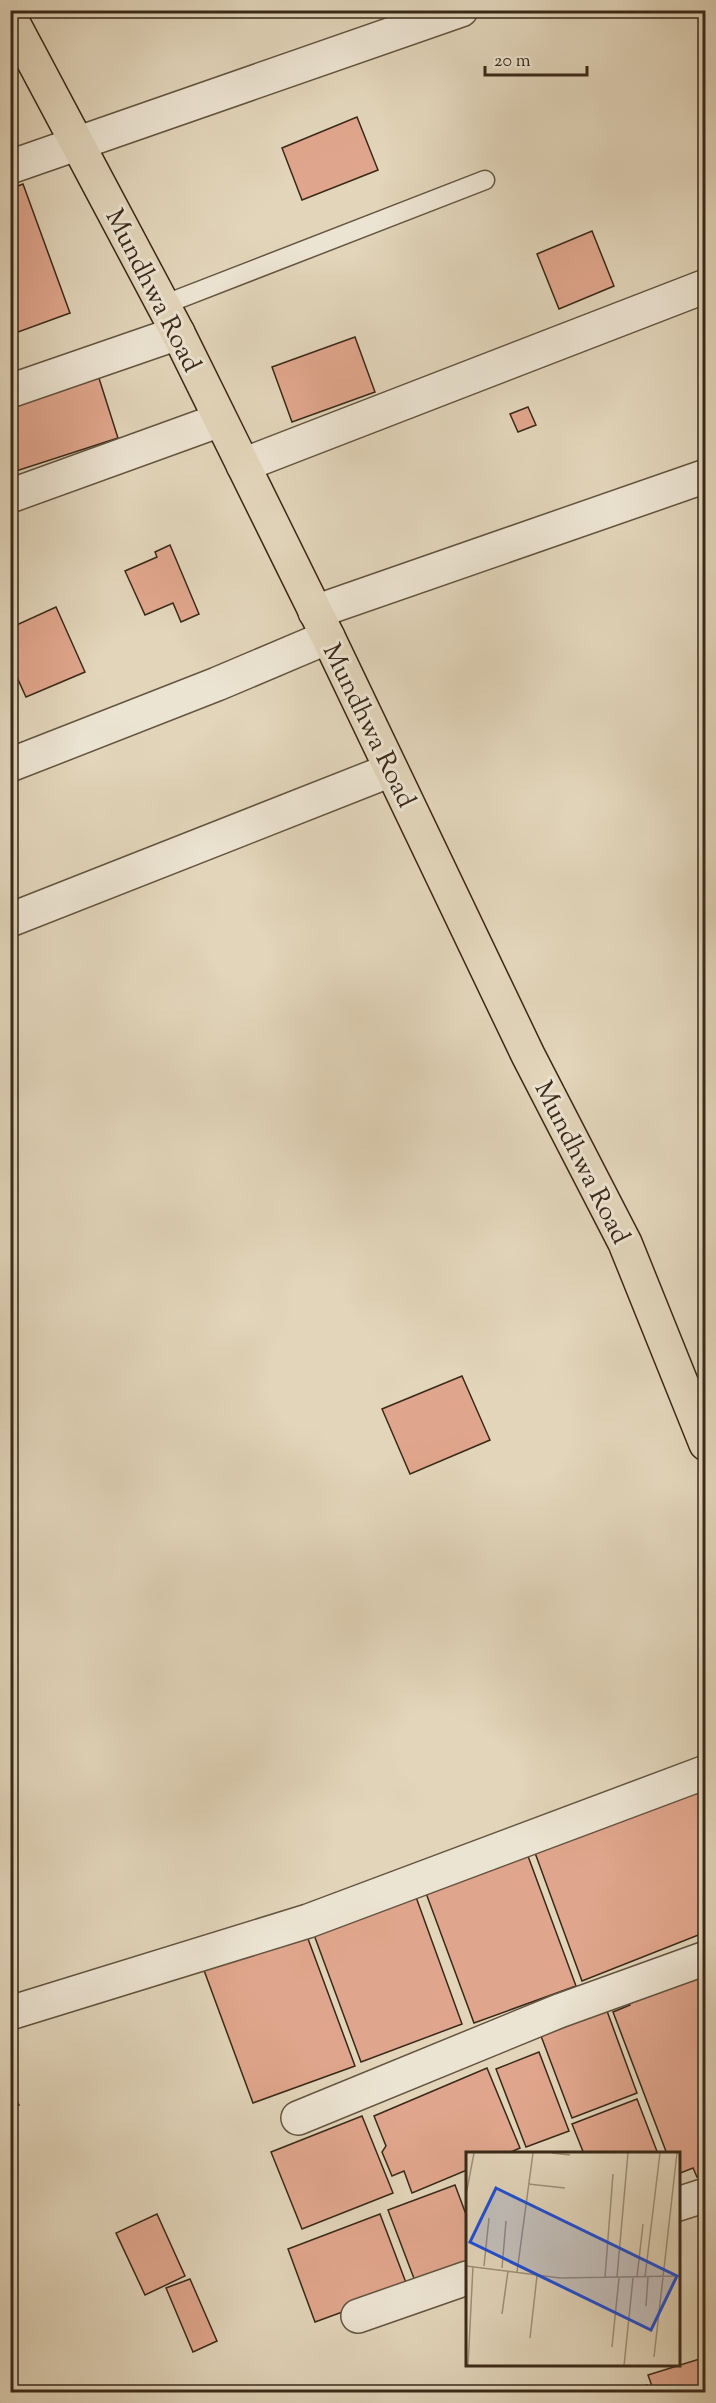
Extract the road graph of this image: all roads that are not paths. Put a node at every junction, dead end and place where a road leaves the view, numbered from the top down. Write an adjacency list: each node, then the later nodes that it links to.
1 (461, 10): 3 (street)
2 (10, 17): 3 (main road, Mundhwa Road)
3 (78, 142): 4 (street); 7 (main road, Mundhwa Road)
4 (10, 167)
5 (485, 180): 7 (lane)
6 (705, 286): 10 (street)
7 (170, 319): 8 (street); 9 (main road, Mundhwa Road)
8 (10, 391)
9 (220, 420): 10 (main road, Mundhwa Road); 12 (street)
10 (243, 465): 13 (main road, Mundhwa Road)
11 (705, 476): 13 (street)
12 (10, 496)
13 (322, 625): 14 (street); 15 (main road, Mundhwa Road)
14 (10, 765)
15 (392, 770): 16 (street); 17 (main road, Mundhwa Road)
16 (10, 920)
17 (705, 1444)
18 (705, 1772): 20 (street)
19 (705, 1958): 21 (street)
20 (10, 2013)
21 (298, 2118)
22 (705, 2195): 23 (street)
23 (680, 2203)
24 (466, 2278): 25 (street)
25 (358, 2316)

